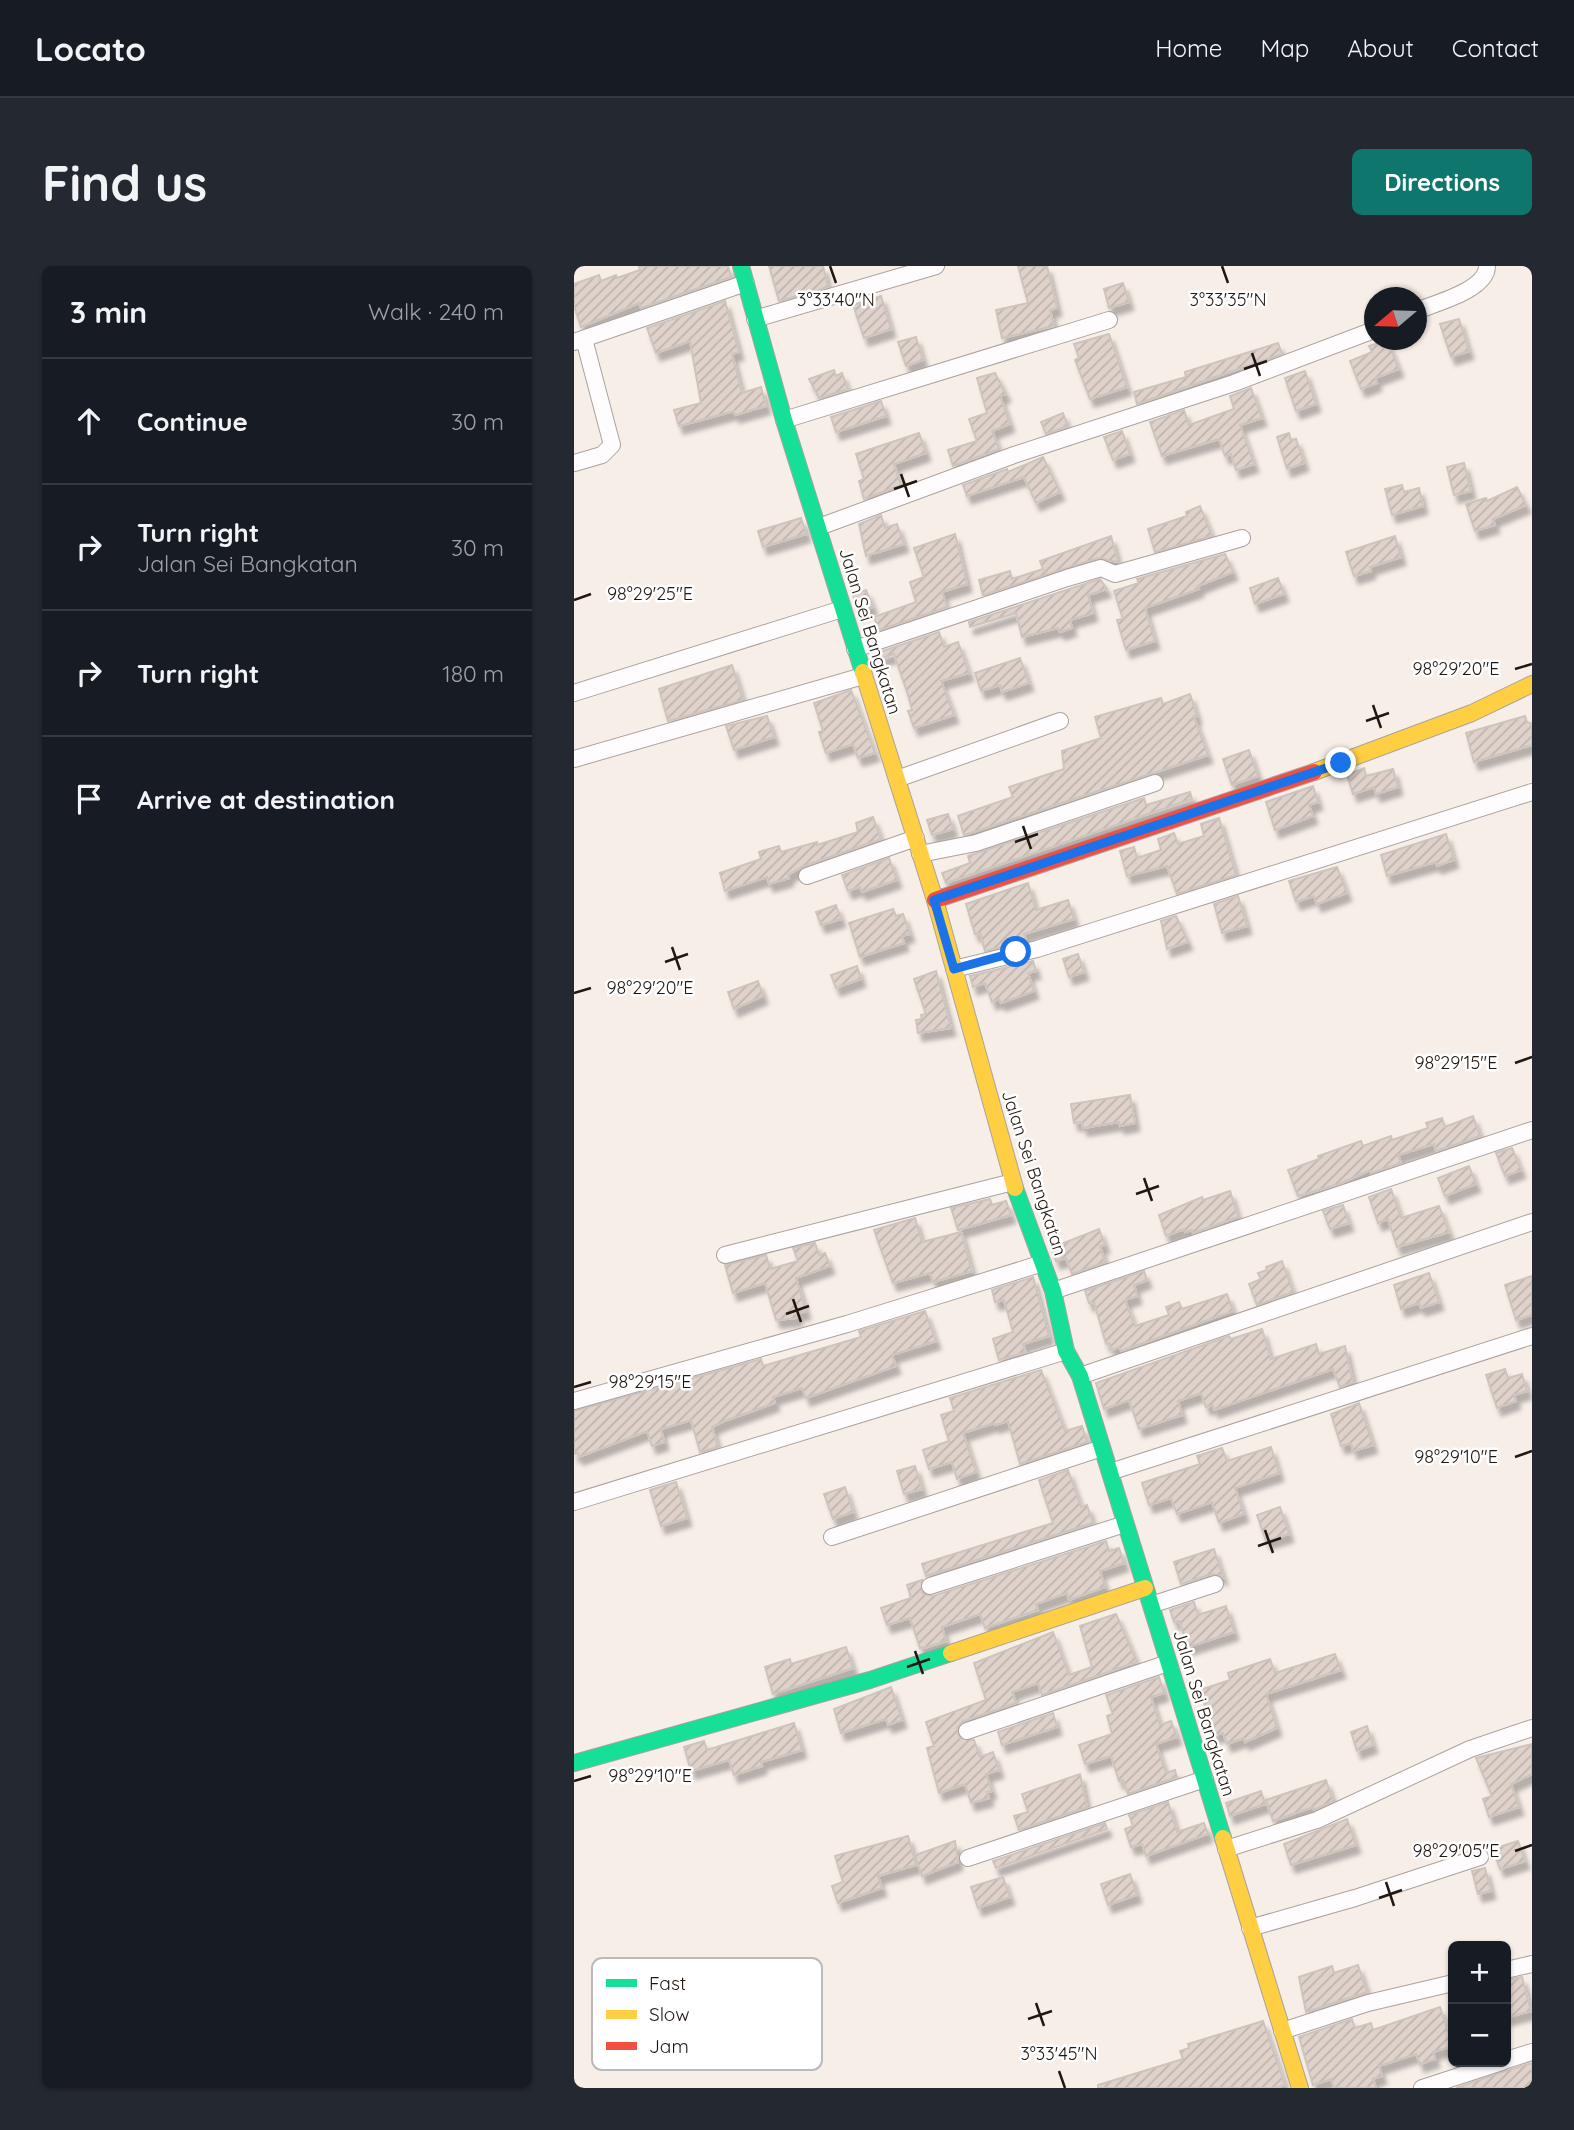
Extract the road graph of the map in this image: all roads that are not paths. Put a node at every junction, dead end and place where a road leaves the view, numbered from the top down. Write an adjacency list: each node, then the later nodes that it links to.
1 (741, 266): 4 (street, Jalan Sei Bangkatan)
2 (936, 266): 6 (street)
3 (1487, 266): 5 (street)
4 (746, 283): 6 (street, Jalan Sei Bangkatan); 9 (street)
5 (1427, 307)
6 (755, 319): 10 (street, Jalan Sei Bangkatan)
7 (1109, 320): 10 (street)
8 (1364, 334): 12 (street)
9 (579, 341): 11 (street)
10 (783, 420): 12 (street, Jalan Sei Bangkatan)
11 (574, 463)
12 (819, 527): 14 (street, Jalan Sei Bangkatan)
13 (1242, 538): 15 (street)
14 (842, 610): 15 (street, Jalan Sei Bangkatan); 18 (street)
15 (855, 649): 16 (street, Jalan Sei Bangkatan)
16 (863, 676): 20 (street); 21 (street, Jalan Sei Bangkatan)
17 (1532, 684): 26 (street)
18 (574, 692)
19 (1060, 720): 21 (street)
20 (574, 759)
21 (897, 779): 24 (street, Jalan Sei Bangkatan)
22 (1155, 783): 24 (street)
23 (1532, 792): 27 (street)
24 (918, 846): 25 (street); 26 (street, Jalan Sei Bangkatan)
25 (807, 876)
26 (934, 900): 27 (street, Jalan Sei Bangkatan)
27 (954, 969): 29 (street, Jalan Sei Bangkatan)
28 (1532, 1130): 33 (street)
29 (1013, 1182): 31 (street); 32 (street, Jalan Sei Bangkatan)
30 (1532, 1223): 36 (street)
31 (725, 1255)
32 (1043, 1263): 33 (street, Jalan Sei Bangkatan); 37 (street)
33 (1053, 1291): 35 (street, Jalan Sei Bangkatan)
34 (1532, 1336): 39 (street)
35 (1066, 1351): 36 (street, Jalan Sei Bangkatan); 40 (street)
36 (1080, 1376): 38 (street, Jalan Sei Bangkatan)
37 (574, 1401)
38 (1102, 1448): 39 (street, Jalan Sei Bangkatan); 42 (street)
39 (1110, 1472): 41 (street, Jalan Sei Bangkatan)
40 (574, 1502)
41 (1125, 1524): 44 (street); 45 (street, Jalan Sei Bangkatan)
42 (832, 1536)
43 (1215, 1584): 46 (street)
44 (930, 1586)
45 (1145, 1588): 46 (street, Jalan Sei Bangkatan); 50 (street)
46 (1151, 1605): 47 (street, Jalan Sei Bangkatan)
47 (1168, 1663): 49 (street); 51 (street, Jalan Sei Bangkatan)
48 (1532, 1728): 52 (street)
49 (967, 1731)
50 (574, 1763)
51 (1205, 1779): 52 (street, Jalan Sei Bangkatan); 54 (street)
52 (1226, 1849): 55 (street, Jalan Sei Bangkatan)
53 (1480, 1857): 55 (street)
54 (968, 1858)
55 (1250, 1928): 59 (street, Jalan Sei Bangkatan)
56 (1532, 1964): 57 (street)
57 (1511, 1969)
58 (1448, 1984): 59 (street)
59 (1282, 2031): 63 (street, Jalan Sei Bangkatan)
60 (1532, 2052): 61 (street)
61 (1511, 2059)
62 (1486, 2067): 64 (street)
63 (1295, 2087)
64 (1422, 2088)

